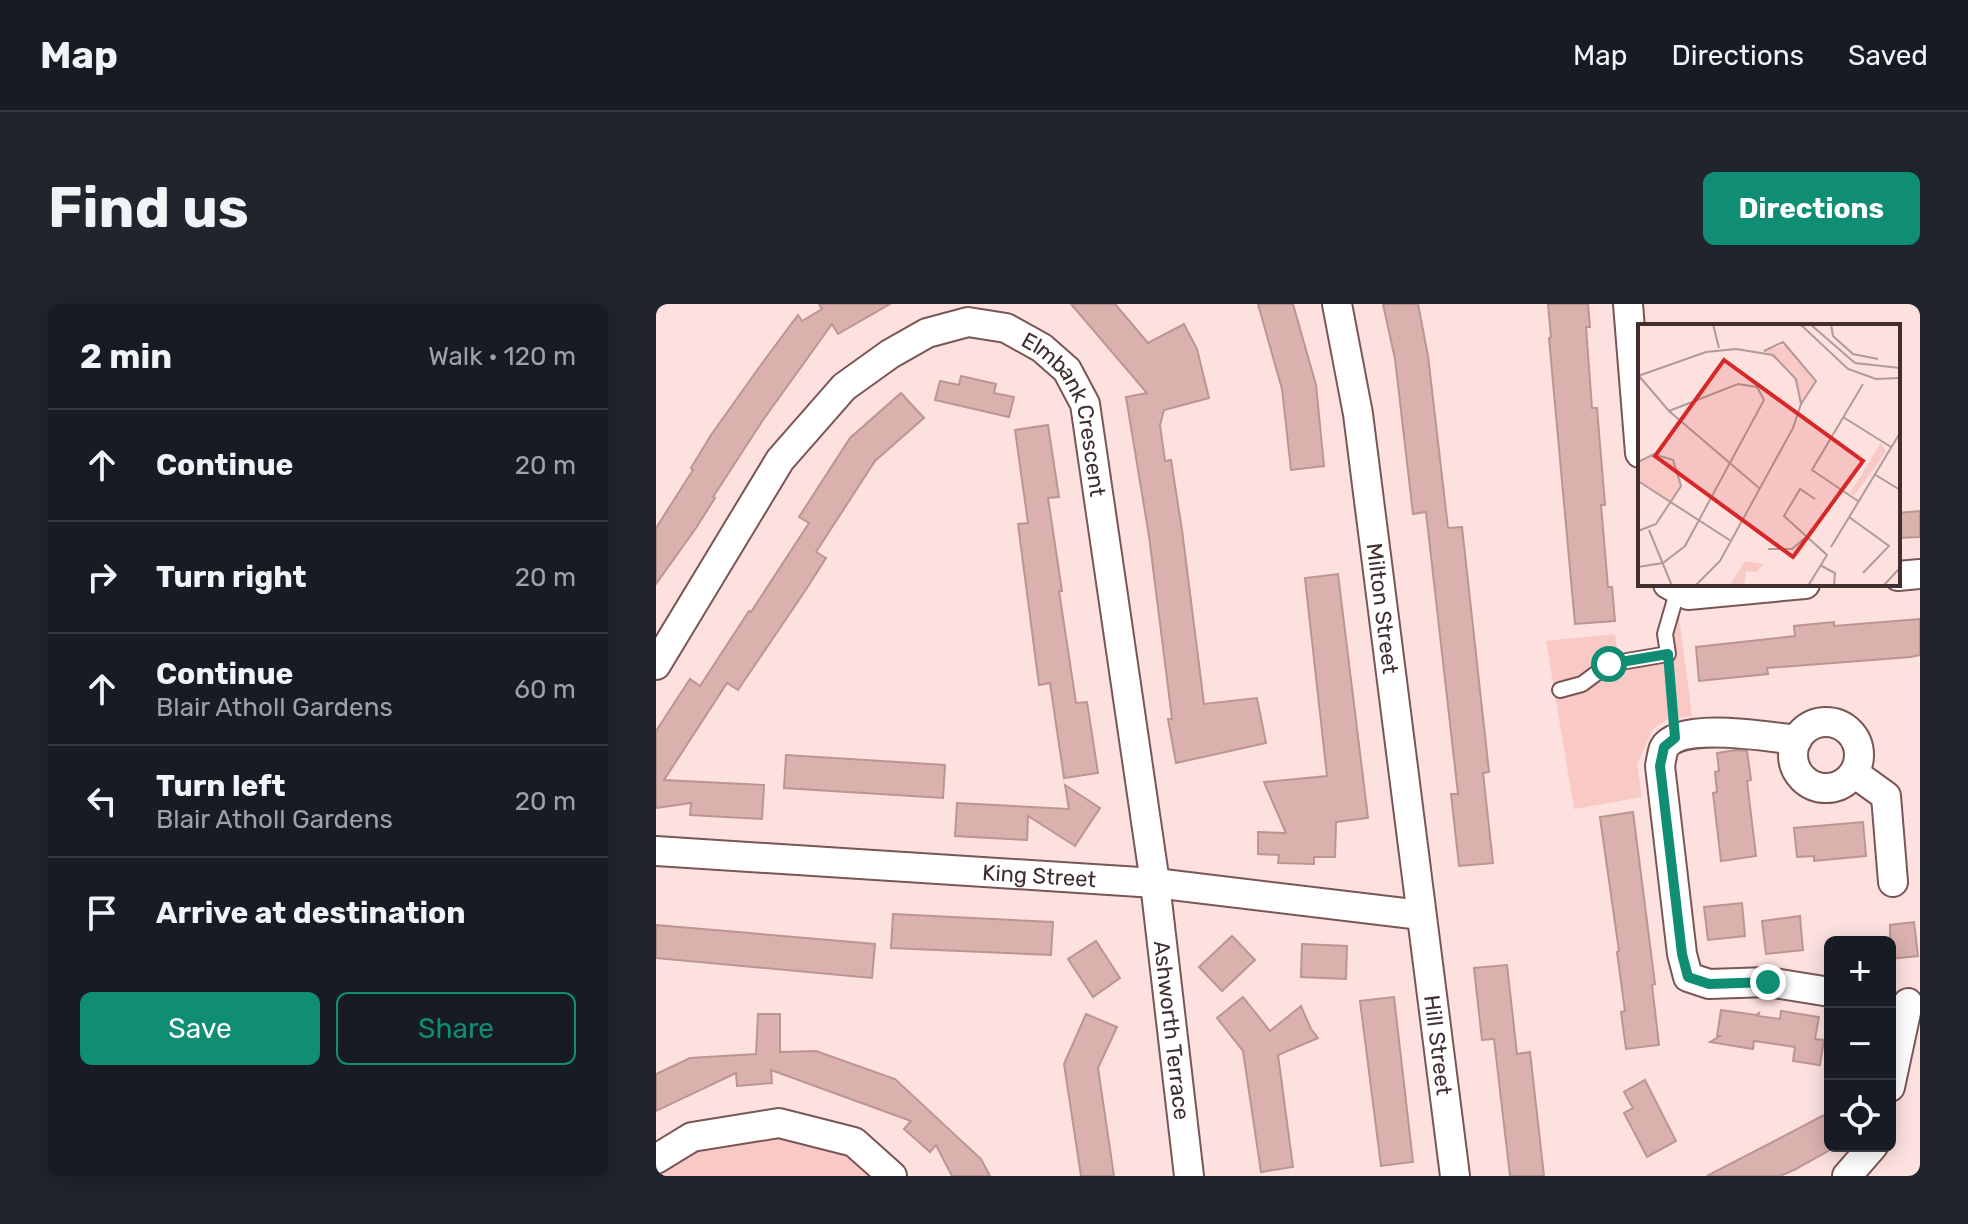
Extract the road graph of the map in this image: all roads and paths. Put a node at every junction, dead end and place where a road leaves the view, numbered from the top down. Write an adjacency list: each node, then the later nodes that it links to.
1 (1337, 304): 17 (street, Milton Street)
2 (1628, 304): 3 (street)
3 (1638, 428)
4 (1920, 574): 5 (street)
5 (1900, 576)
6 (1754, 586): 7 (street)
7 (1678, 589): 8 (lane)
8 (1668, 654): 10 (lane); 11 (path)
9 (656, 665): 16 (street, Elmbank Crescent)
10 (1560, 690)
11 (1675, 738): 12 (street); 18 (street)
12 (1797, 740): 13 (street); 13 (street)
13 (1854, 773): 15 (street)
14 (656, 851): 16 (street, King Street)
15 (1893, 882)
16 (1155, 883): 17 (street, King Street); 24 (street, Ashworth Terrace)
17 (1421, 915): 25 (street, Hill Street)
18 (1824, 991)
19 (1906, 1003): 20 (street)
20 (1891, 1080)
21 (1868, 1152): 26 (street)
22 (656, 1159): 23 (street)
23 (892, 1176)
24 (1189, 1176)
25 (1455, 1176)
26 (1847, 1176)

